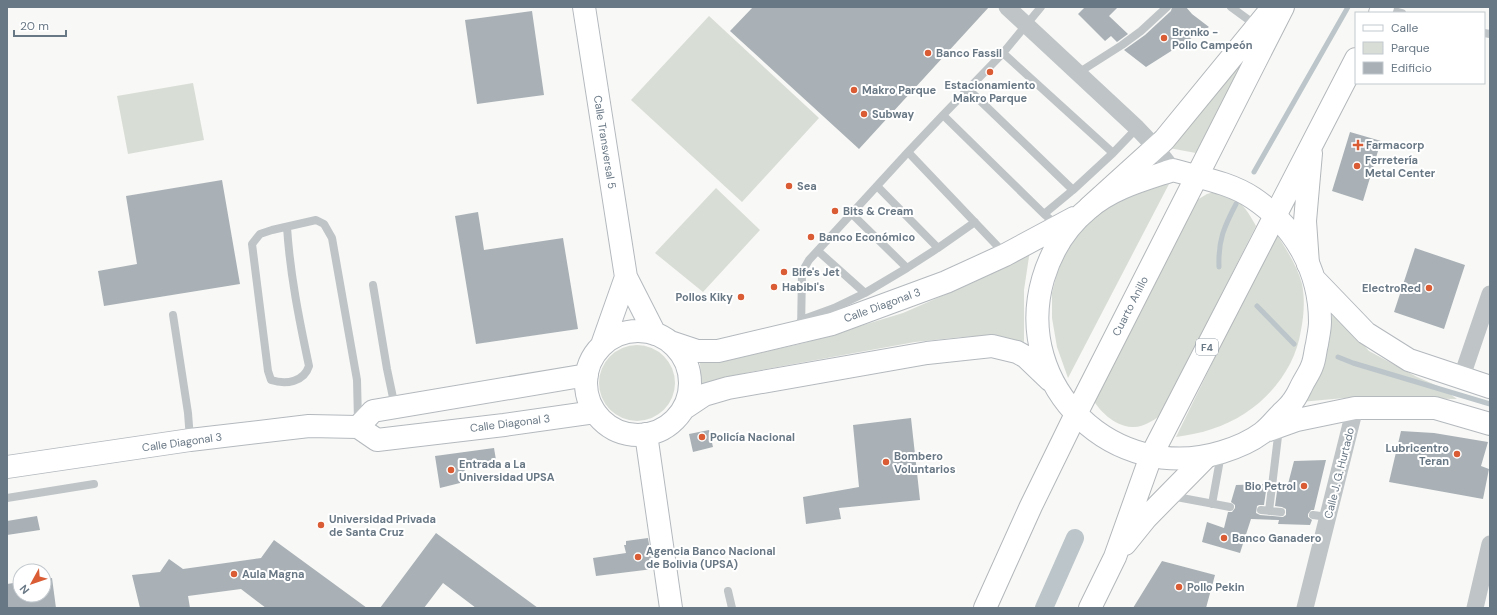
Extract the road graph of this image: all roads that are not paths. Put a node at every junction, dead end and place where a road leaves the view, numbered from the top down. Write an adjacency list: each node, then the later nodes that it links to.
1 (584, 7): 35 (main road, Calle Transversal 5)
2 (1008, 7): 8 (street)
3 (1040, 7): 8 (lane)
4 (1166, 7): 12 (lane)
5 (1232, 7): 9 (lane)
6 (1273, 7): 9 (main road)
7 (1283, 7): 9 (main road, Cuarto Anillo)
8 (1026, 24): 10 (lane); 12 (street)
9 (1263, 30): 17 (main road); 21 (main road, Cuarto Anillo)
10 (1003, 53): 13 (lane); 19 (lane)
11 (1355, 61): 16 (main road, F4)
12 (1078, 73): 15 (street)
13 (968, 89): 14 (lane); 23 (lane)
14 (943, 116): 18 (lane); 27 (lane)
15 (1136, 128): 17 (street); 19 (lane)
16 (1312, 143): 26 (main road, F4); 34 (main road)
17 (1156, 148): 20 (street); 24 (main road)
18 (908, 152): 22 (lane); 28 (lane)
19 (1113, 154): 23 (lane)
20 (1173, 170): 21 (main road); 24 (main road)
21 (1196, 177): 26 (main road); 52 (main road, Cuarto Anillo)
22 (877, 186): 25 (lane); 30 (lane)
23 (1073, 190): 27 (lane)
24 (1086, 210): 27 (main road, Calle Diagonal 3); 45 (main road)
25 (852, 214): 31 (lane); 33 (lane)
26 (1275, 214): 34 (main road); 60 (main road, F4)
27 (1051, 220): 32 (main road, Calle Diagonal 3)
28 (975, 222): 30 (lane); 32 (lane)
29 (287, 227): 29 (lane); 54 (lane)
30 (938, 248): 33 (lane)
31 (818, 251): 37 (lane); 40 (lane)
32 (1006, 255): 40 (main road, Calle Diagonal 3)
33 (907, 268): 37 (lane)
34 (1312, 272): 44 (main road); 55 (main road)
35 (626, 277): 41 (main road, Calle Transversal 5); 42 (main road, Calle Transversal 5)
36 (373, 285): 48 (lane)
37 (866, 293): 40 (lane)
38 (1490, 294): 44 (street)
39 (173, 315): 58 (lane)
40 (801, 326): 41 (main road, Calle Diagonal 3)
41 (662, 338): 42 (main road); 50 (main road)
42 (602, 345): 43 (main road)
43 (587, 375): 47 (main road); 51 (main road)
44 (1461, 379): 46 (main road)
45 (1055, 386): 50 (main road); 52 (main road)
46 (1490, 388)
47 (439, 400): 48 (main road); 56 (main road)
48 (395, 408): 54 (main road)
49 (1354, 408): 53 (main road); 55 (main road); 75 (street, Calle J. G. Hurtado)
50 (683, 409): 57 (main road)
51 (595, 412): 56 (main road, Calle Diagonal 3); 57 (main road)
52 (1076, 414): 60 (main road); 73 (main road, Cuarto Anillo)
53 (1490, 424)
54 (358, 426): 56 (main road, Calle Diagonal 3); 58 (main road, Calle Diagonal 3)
55 (1270, 430): 59 (main road); 67 (lane)
56 (444, 431)
57 (646, 434): 71 (main road)
58 (190, 440): 61 (main road, Calle Diagonal 3)
59 (1214, 455): 60 (main road); 63 (main road); 65 (lane)
60 (1150, 456): 69 (main road, F4)
61 (7, 467)
62 (94, 484): 64 (lane)
63 (1168, 495): 65 (lane); 69 (main road)
64 (7, 498)
65 (1212, 504): 66 (lane)
66 (1230, 507)
67 (1281, 512)
68 (1490, 544): 76 (street)
69 (1115, 557): 74 (main road, F4)
70 (728, 591): 72 (lane)
71 (671, 608)
72 (732, 608)
73 (985, 608)
74 (1090, 608)
75 (1305, 608)
76 (1475, 608)

